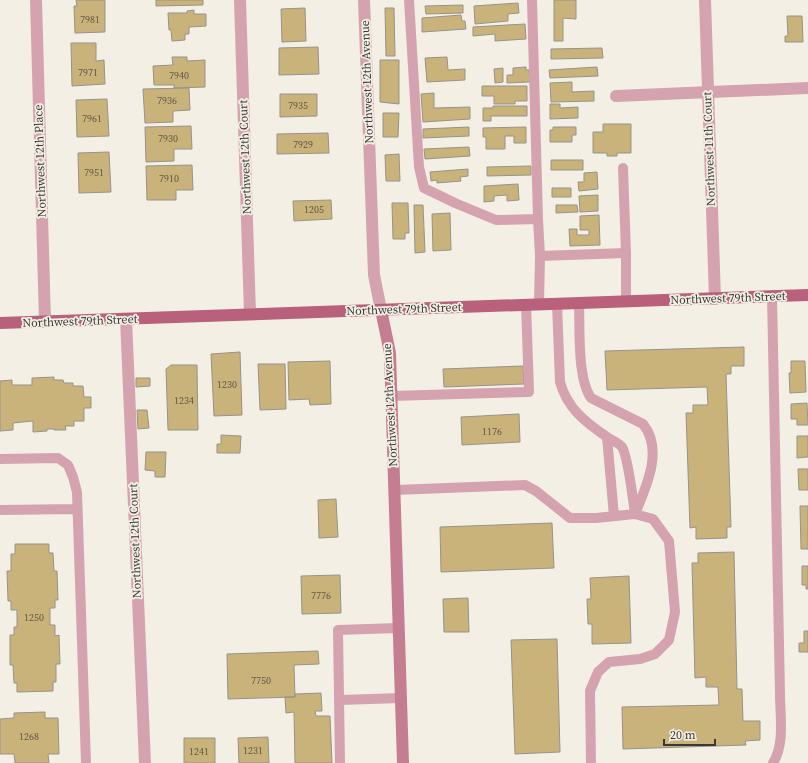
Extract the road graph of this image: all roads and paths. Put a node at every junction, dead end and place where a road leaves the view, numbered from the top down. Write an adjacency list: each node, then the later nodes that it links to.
1 (36, 0): 25 (street, Northwest 12th Place)
2 (240, 0): 23 (street, Northwest 12th Court)
3 (364, 0): 22 (street, Northwest 12th Avenue)
4 (409, 0): 11 (lane)
5 (532, 0): 11 (lane)
6 (705, 0): 8 (street, Northwest 11th Court)
7 (808, 88): 8 (street)
8 (707, 92): 9 (street); 16 (street, Northwest 11th Court)
9 (616, 96)
10 (623, 168): 12 (lane)
11 (538, 219): 13 (lane)
12 (626, 253): 13 (lane); 17 (lane)
13 (540, 256): 20 (lane)
14 (808, 295): 15 (main road, Northwest 79th Street)
15 (772, 296): 16 (main road, Northwest 79th Street); 43 (lane)
16 (715, 299): 17 (main road, Northwest 79th Street)
17 (626, 302): 18 (main road, Northwest 79th Street)
18 (579, 303): 21 (main road, Northwest 79th Street); 33 (lane)
19 (526, 304): 20 (main road, Northwest 79th Street); 22 (main road, Northwest 79th Street); 27 (lane)
20 (539, 304): 21 (main road, Northwest 79th Street)
21 (557, 304): 28 (lane)
22 (381, 310): 23 (main road, Northwest 79th Street); 27 (main road, Northwest 12th Avenue)
23 (250, 314): 24 (main road, Northwest 79th Street)
24 (126, 319): 25 (main road, Northwest 79th Street); 39 (street, Northwest 12th Court)
25 (45, 322): 26 (main road, Northwest 79th Street)
26 (0, 324)
27 (391, 396): 30 (main road, Northwest 12th Avenue)
28 (607, 437): 33 (lane); 34 (lane)
29 (0, 459): 31 (lane)
30 (395, 490): 34 (lane); 35 (main road, Northwest 12th Avenue)
31 (77, 509): 32 (lane); 38 (lane)
32 (0, 510)
33 (635, 514): 34 (lane); 42 (lane)
34 (614, 516)
35 (398, 628): 36 (main road, Northwest 12th Avenue); 37 (lane)
36 (401, 698): 37 (lane); 41 (main road, Northwest 12th Avenue)
37 (340, 700): 40 (lane)
38 (86, 763)
39 (145, 763)
40 (340, 763)
41 (403, 763)
42 (591, 763)
43 (773, 763)

